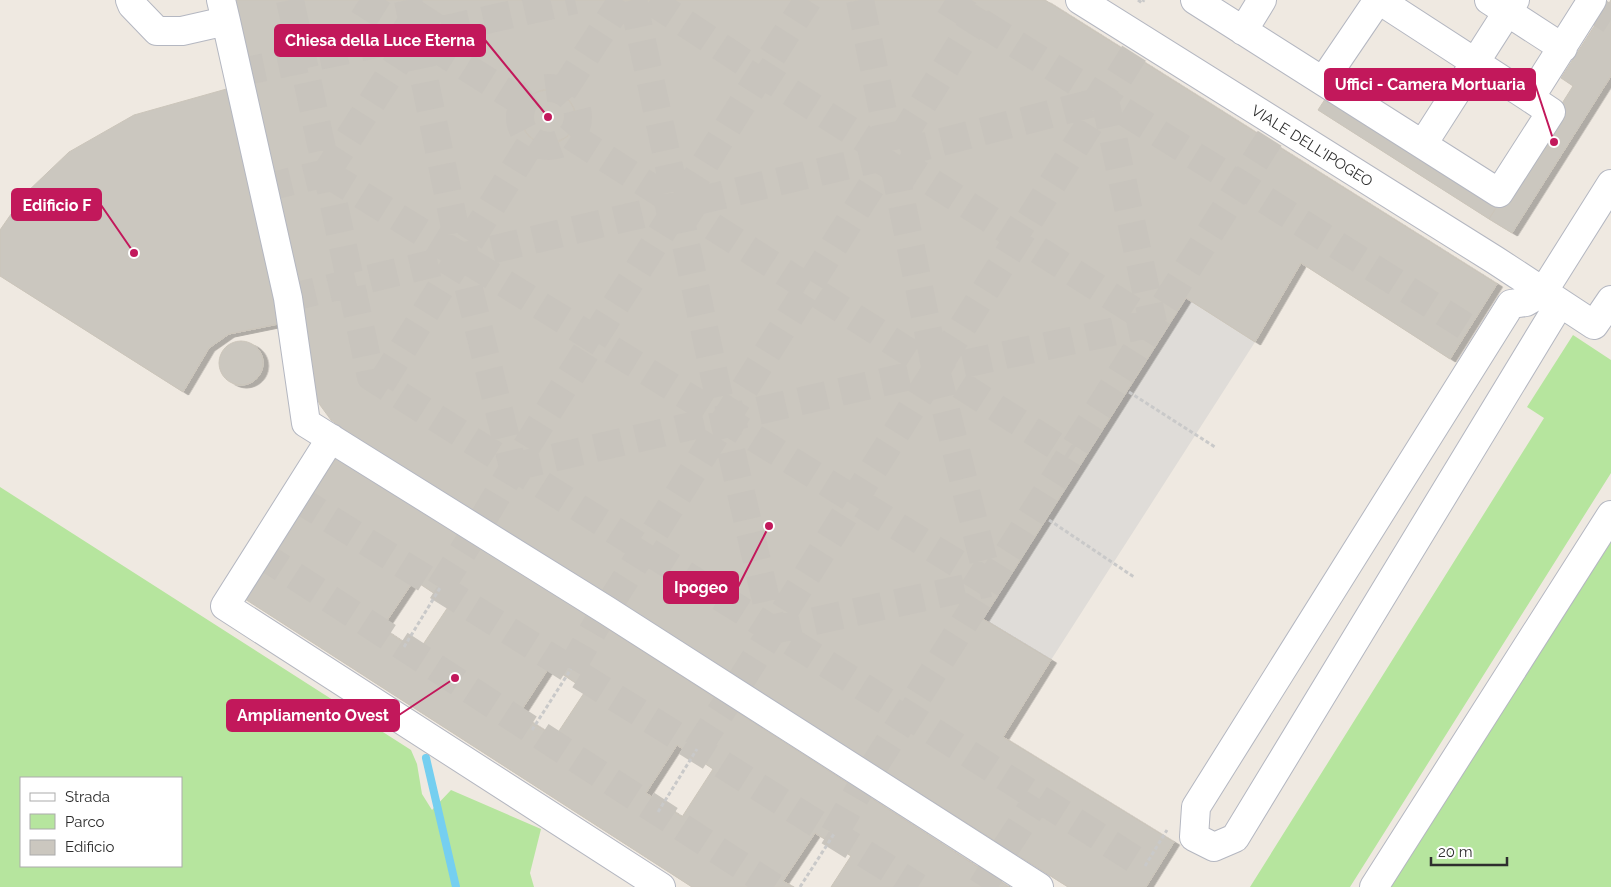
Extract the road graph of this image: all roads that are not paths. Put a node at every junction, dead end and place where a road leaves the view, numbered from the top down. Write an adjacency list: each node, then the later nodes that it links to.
1 (130, 0): 8 (lane)
2 (1080, 0): 16 (lane, VIALE DELL'IPOGEO)
3 (1195, 0): 9 (lane)
4 (1262, 0): 9 (lane)
5 (1378, 0): 11 (lane); 12 (lane)
6 (1587, 2): 10 (lane)
7 (1504, 4): 10 (lane); 11 (lane)
8 (224, 10): 18 (lane)
9 (1243, 31): 12 (lane)
10 (1563, 48): 13 (lane)
11 (1475, 63): 13 (lane); 14 (lane)
12 (1323, 81): 14 (lane)
13 (1530, 98): 14 (lane)
14 (1423, 144)
15 (1611, 184): 16 (lane)
16 (1551, 297): 16 (lane); 17 (lane, VIALE DELL'IPOGEO)
17 (1607, 316)
18 (331, 438): 20 (lane); 21 (lane)
19 (1611, 515): 22 (lane)
20 (660, 887)
21 (1040, 887)
22 (1374, 887)

